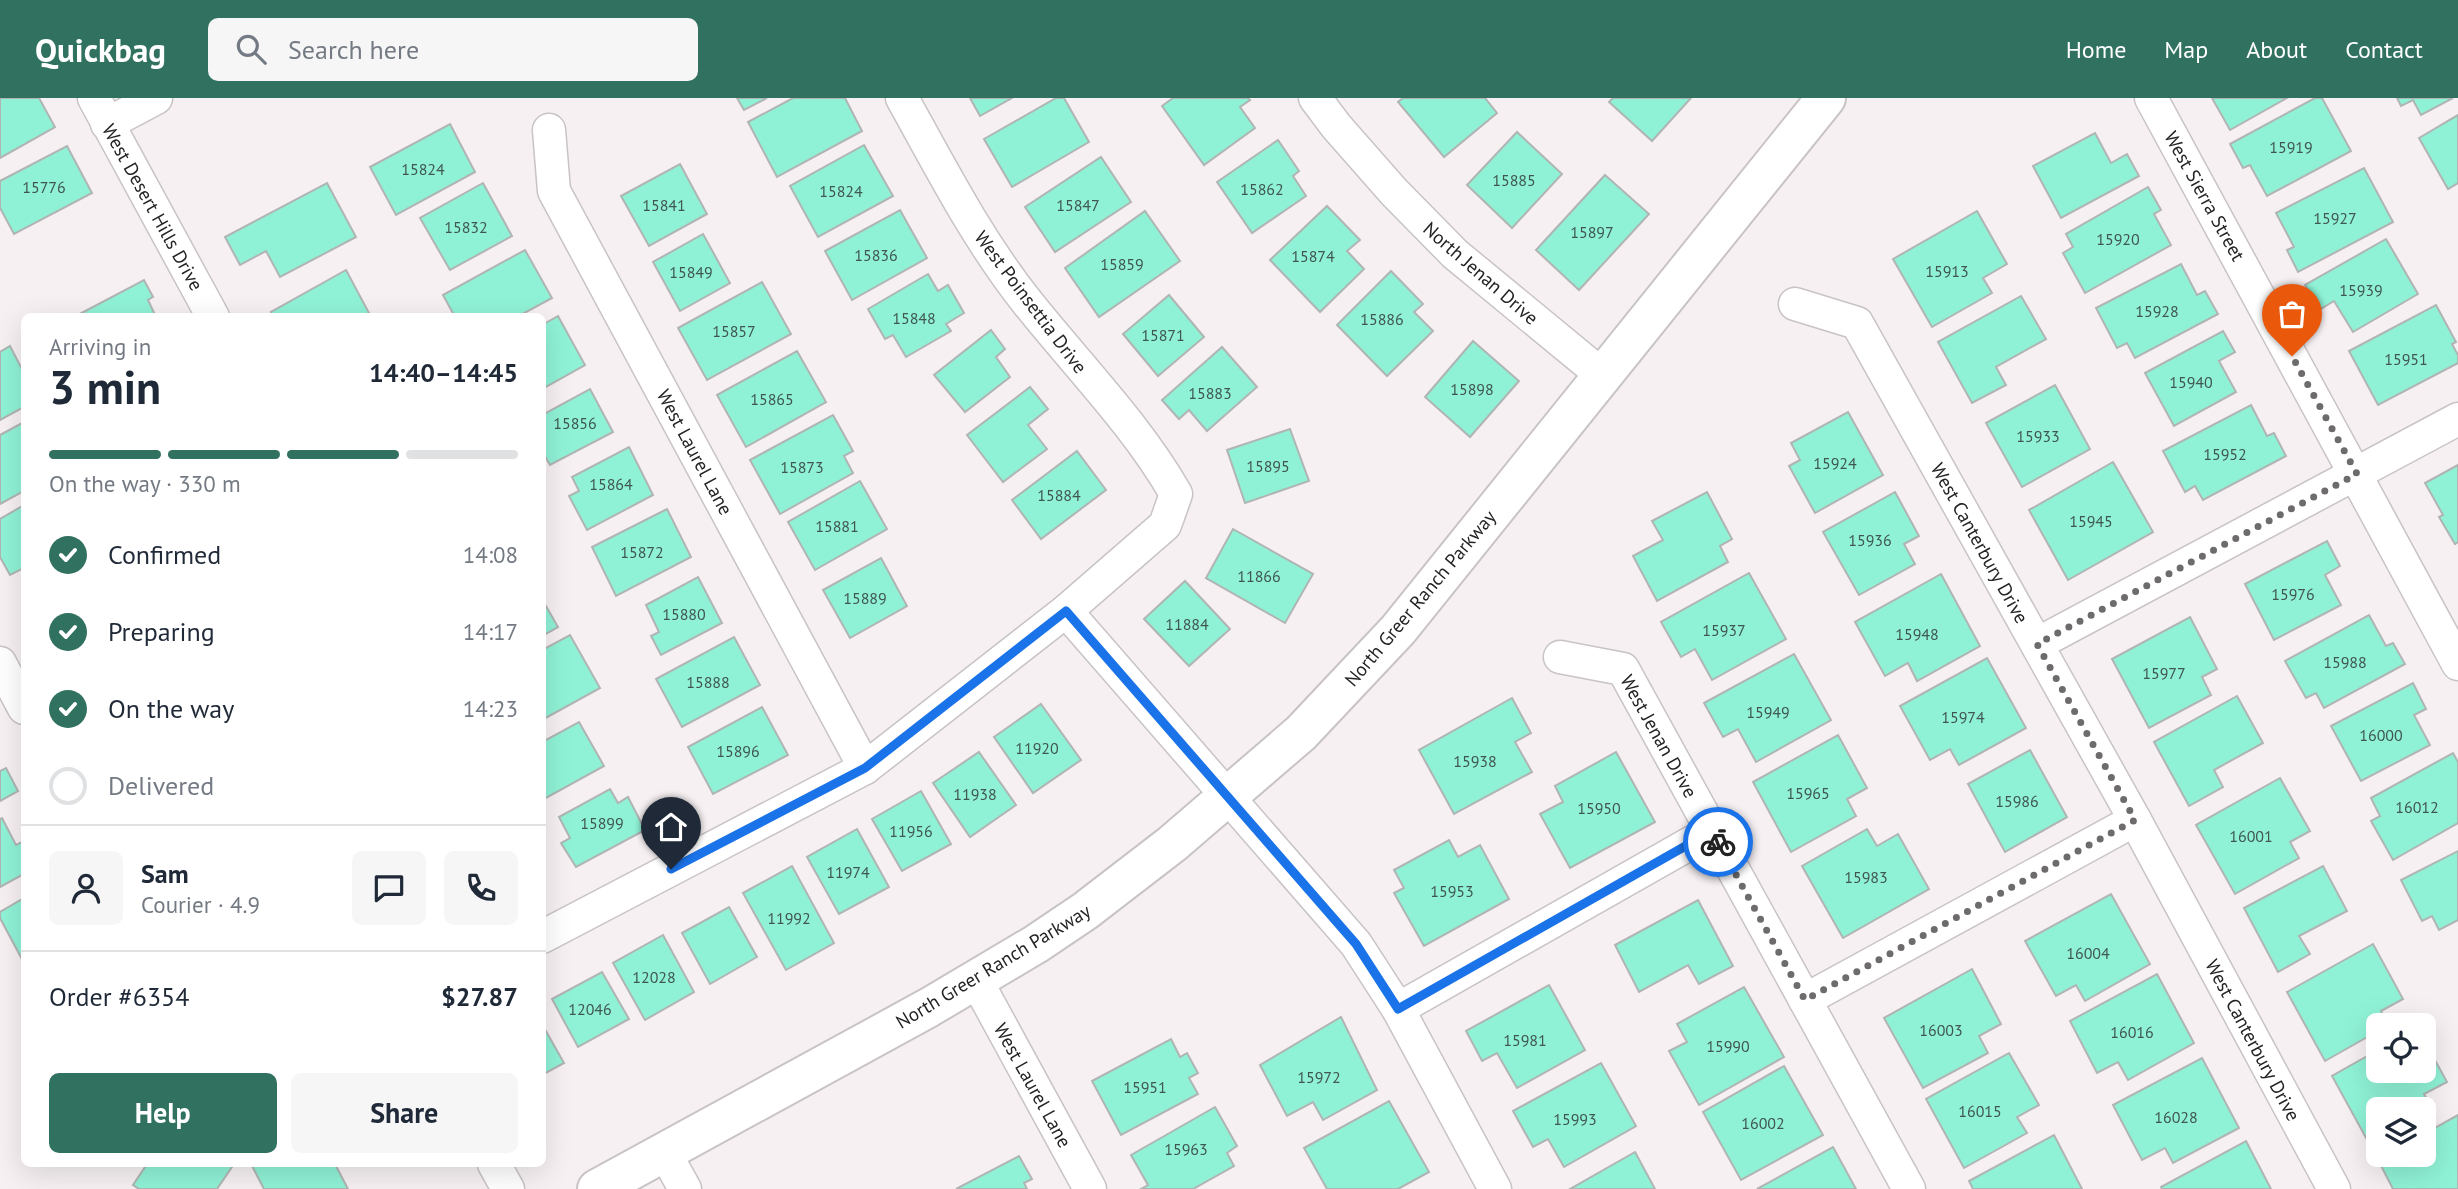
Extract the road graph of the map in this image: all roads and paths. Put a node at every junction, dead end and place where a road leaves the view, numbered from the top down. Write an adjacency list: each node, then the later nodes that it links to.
1 (156, 98): 6 (street)
2 (902, 98): 13 (street, West Poinsettia Drive)
3 (1315, 98): 10 (street, North Jenan Drive)
4 (1826, 98): 10 (street, North Greer Ranch Parkway)
5 (2151, 98): 12 (street, West Sierra Street)
6 (101, 111): 9 (street, West Desert Hills Drive)
7 (550, 130): 19 (street, West Laurel Lane)
8 (1795, 304): 14 (street, West Canterbury Drive)
9 (211, 313)
10 (1602, 374): 20 (street, North Greer Ranch Parkway)
11 (2458, 419): 12 (street)
12 (2357, 474): 14 (street); 17 (street, West Sierra Street)
13 (1066, 611): 19 (street); 20 (street)
14 (2037, 644): 21 (street, West Canterbury Drive)
15 (1560, 657): 22 (street, West Jenan Drive)
16 (0, 663): 18 (street)
17 (2458, 664)
18 (21, 702)
19 (865, 768): 23 (street)
20 (1229, 796): 24 (street, North Greer Ranch Parkway); 26 (street)
21 (2135, 820): 25 (street); 35 (street, West Canterbury Drive)
22 (1712, 831): 25 (street, West Jenan Drive); 26 (street)
23 (546, 928)
24 (976, 980): 27 (street, North Greer Ranch Parkway); 32 (street, West Laurel Lane)
25 (1805, 1000): 34 (street, West Jenan Drive)
26 (1398, 1009): 33 (street)
27 (665, 1153): 30 (street, North Greer Ranch Parkway); 31 (street)
28 (496, 1167): 29 (street)
29 (508, 1189)
30 (597, 1189)
31 (685, 1189)
32 (1090, 1189)
33 (1495, 1189)
34 (1909, 1189)
35 (2334, 1189)

